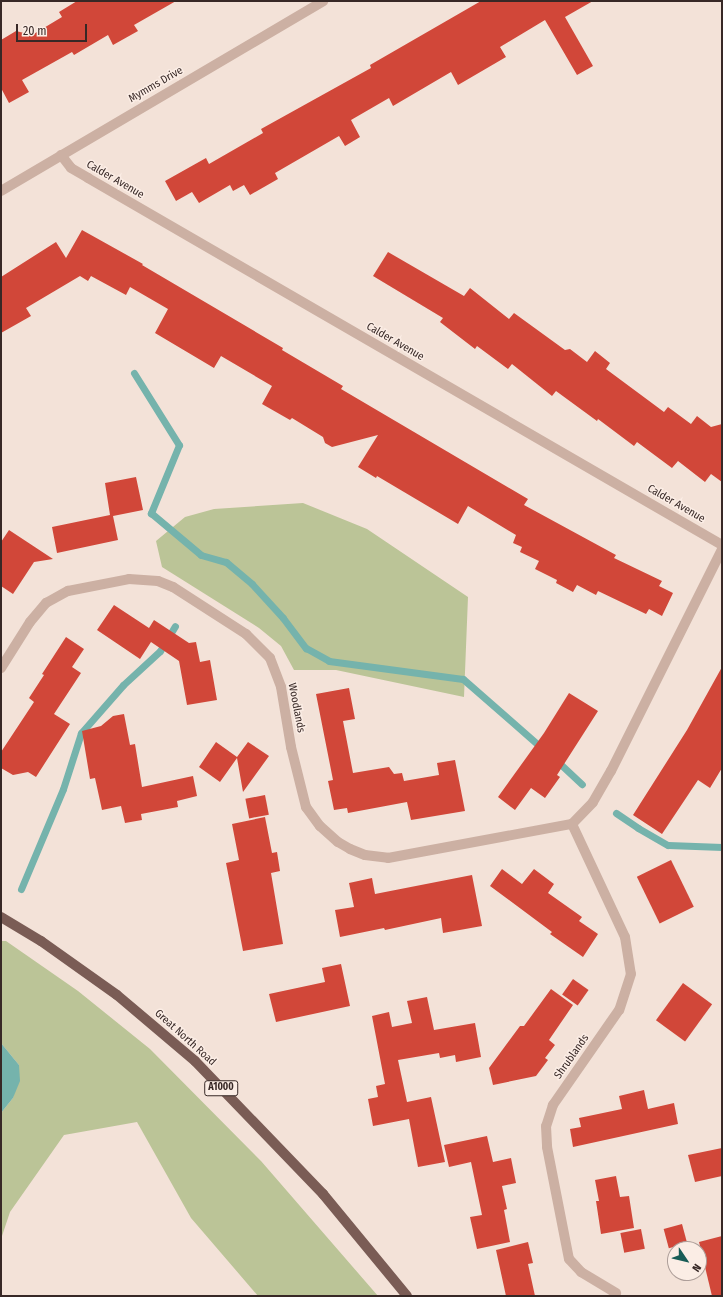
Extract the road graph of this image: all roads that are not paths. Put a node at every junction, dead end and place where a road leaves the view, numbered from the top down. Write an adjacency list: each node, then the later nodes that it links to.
1 (323, 1): 2 (street, Mymms Drive)
2 (61, 155): 3 (street, Mymms Drive); 4 (street, Calder Avenue)
3 (1, 191)
4 (722, 545)
5 (722, 549): 7 (street)
6 (1, 668): 7 (street, Woodlands)
7 (572, 824): 9 (street, Shrublands)
8 (1, 917): 10 (main road, Great North Road / A1000)
9 (616, 1293)
10 (407, 1296)

